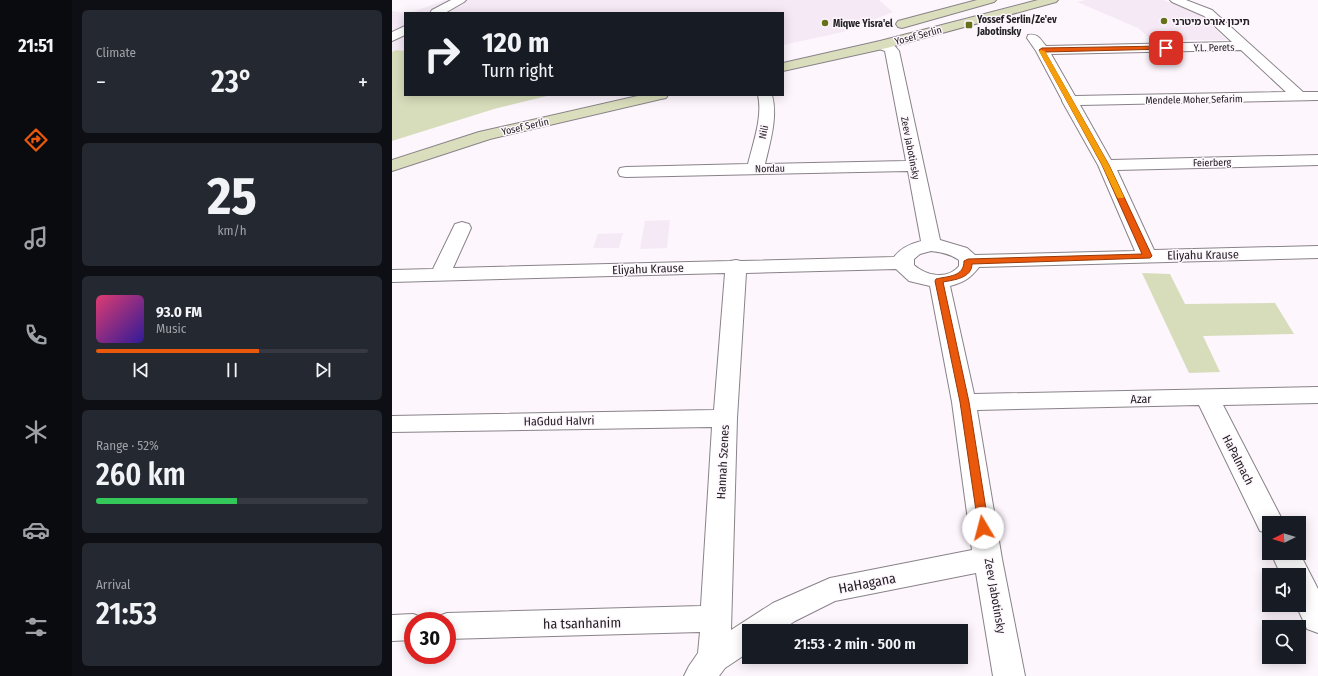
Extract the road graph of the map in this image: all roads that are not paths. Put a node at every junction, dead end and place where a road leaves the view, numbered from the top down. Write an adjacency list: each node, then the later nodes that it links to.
1 (460, 0): 5 (street)
2 (990, 0): 6 (main road, Yosef Serlin)
3 (1052, 0): 10 (main road, Yosef Serlin)
4 (1176, 0): 11 (street)
5 (438, 12)
6 (889, 28)
7 (404, 31): 8 (street)
8 (392, 37)
9 (852, 38): 12 (main road)
10 (907, 38): 12 (street)
11 (1243, 46): 18 (street); 19 (street, Y.L. Perets)
12 (887, 48): 13 (main road, Yosef Serlin); 24 (street, Zeev Jabotinsky)
13 (784, 67)
14 (597, 96): 20 (main road, Yosef Serlin)
15 (657, 96): 23 (main road, Yosef Serlin)
16 (765, 96): 25 (street, Nili)
17 (1318, 96): 18 (street, Mendele Moher Sefarim)
18 (1300, 97): 19 (street, Mendele Moher Sefarim)
19 (1069, 101): 22 (street)
20 (392, 152)
21 (1318, 160): 22 (street, Feierberg)
22 (1106, 165): 30 (street)
23 (392, 166)
24 (914, 166): 25 (street, Nordau); 28 (street, Zeev Jabotinsky)
25 (756, 168): 26 (street, Nordau)
26 (626, 172)
27 (462, 228): 34 (street)
28 (931, 244): 31 (street); 32 (street)
29 (1318, 252): 30 (street, Eliyahu Krause)
30 (1148, 256): 31 (street, Eliyahu Krause)
31 (968, 261): 36 (street)
32 (904, 263): 33 (street, Eliyahu Krause); 36 (street)
33 (736, 266): 34 (street, Eliyahu Krause); 40 (street, Hannah Szenes)
34 (441, 274): 35 (street, Eliyahu Krause)
35 (392, 276)
36 (939, 281): 39 (street, Zeev Jabotinsky)
37 (1318, 395): 38 (street, Azar)
38 (1207, 397): 39 (street, Azar); 42 (street, HaPalmach)
39 (964, 402): 43 (street, Zeev Jabotinsky)
40 (725, 418): 41 (street, HaGdud HaIvri); 45 (street, Hannah Szenes)
41 (393, 425)
42 (1266, 516)
43 (988, 559): 47 (street, HaHagana); 53 (street, Zeev Jabotinsky)
44 (1306, 589): 46 (street)
45 (716, 619): 48 (street, ha tsanhanim); 52 (street, Hannah Szenes)
46 (1318, 620)
47 (766, 624)
48 (456, 626)
49 (404, 627): 50 (street)
50 (392, 628)
51 (742, 640): 52 (street)
52 (707, 667)
53 (1009, 676)

